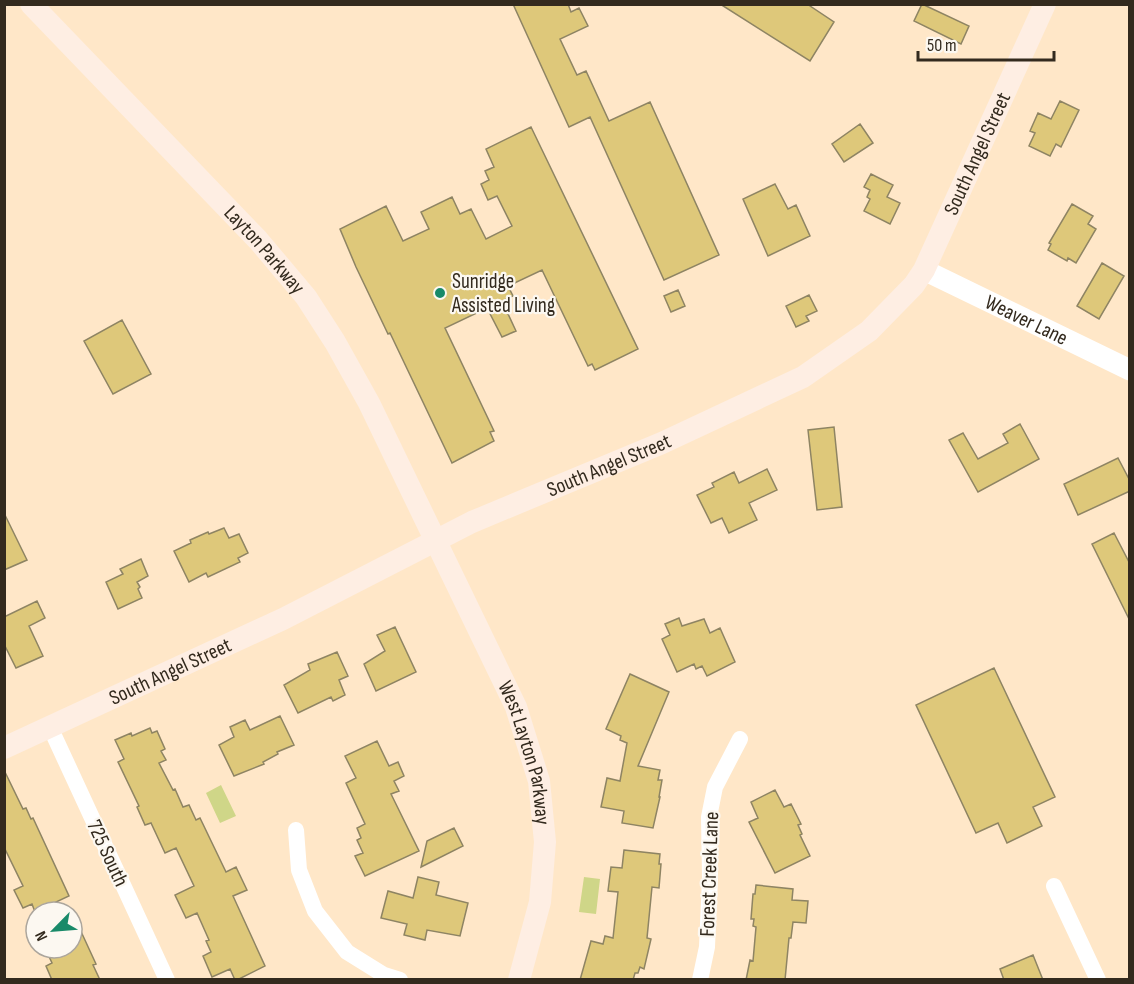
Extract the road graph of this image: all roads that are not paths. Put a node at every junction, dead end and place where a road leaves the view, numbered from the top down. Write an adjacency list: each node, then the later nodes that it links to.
1 (31, 4): 5 (main road, Layton Parkway)
2 (1045, 4): 3 (main road, South Angel Street)
3 (924, 270): 4 (street, Weaver Lane); 5 (main road, South Angel Street)
4 (1130, 370)
5 (437, 541): 6 (main road, South Angel Street); 13 (main road, West Layton Parkway)
6 (50, 727): 8 (main road, South Angel Street); 11 (street, 725 South)
7 (740, 739): 14 (street, Forest Creek Lane)
8 (4, 748)
9 (296, 830): 12 (street)
10 (1054, 886): 15 (street)
11 (167, 980)
12 (400, 980)
13 (519, 980)
14 (700, 980)
15 (1098, 980)

